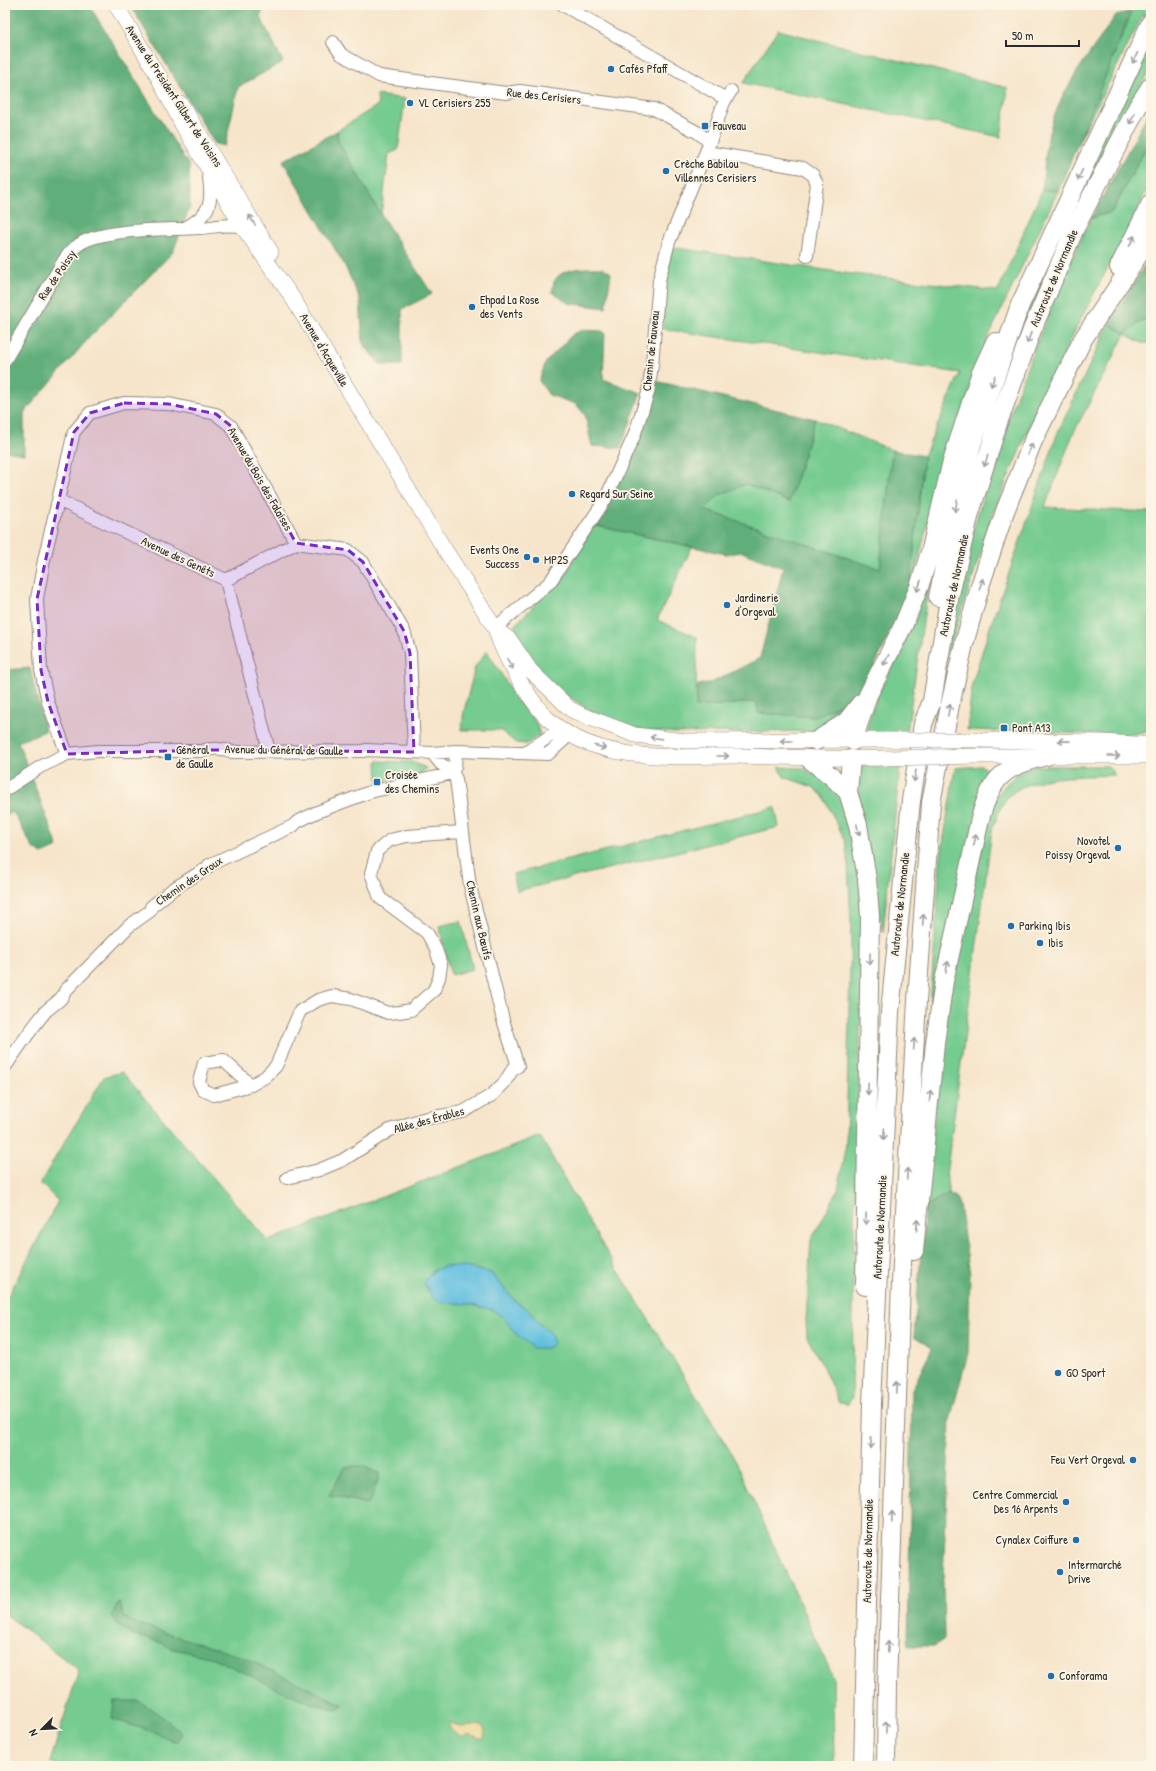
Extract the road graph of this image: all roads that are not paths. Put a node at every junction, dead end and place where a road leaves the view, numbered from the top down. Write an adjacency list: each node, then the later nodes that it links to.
1 (116, 5): 5 (main road, Avenue du Président Gilbert de Voisins)
2 (563, 5): 7 (street, Chemin de Fauveau)
3 (1151, 22): 18 (highway, one-way to 18)
4 (333, 42): 7 (street, Rue des Cerisiers)
5 (155, 71): 8 (main road, Avenue d'Acqueville); 9 (main road, Avenue du Président Gilbert de Voisins)
6 (1151, 86): 27 (highway, Autoroute de Normandie, one-way to 27)
7 (708, 147): 16 (street); 24 (street, Chemin de Fauveau)
8 (208, 169): 9 (main road, Avenue d'Acqueville); 11 (street)
9 (234, 197): 11 (street); 12 (street); 13 (main road, Avenue d'Acqueville); 17 (main road, one-way to 9)
10 (1151, 203): 19 (highway, one-way to 10)
11 (209, 207): 14 (street)
12 (210, 227): 13 (street, Rue de Poissy); 14 (street, Rue de Poissy)
13 (243, 227): 17 (main road, Avenue d'Acqueville)
14 (185, 228): 20 (street, Rue de Poissy)
15 (1151, 236): 19 (highway, Autoroute de Normandie)
16 (807, 256)
17 (292, 296): 24 (main road, Avenue d'Acqueville)
18 (1020, 305): 25 (highway, one-way to 25); 27 (highway, one-way to 27)
19 (1083, 339): 53 (highway, Autoroute de Normandie, one-way to 19)
20 (5, 360)
21 (58, 500): 22 (street, Avenue du Bois des Falaises); 23 (street, Avenue des Genêts); 39 (street, Avenue du Bois des Falaises)
22 (296, 543): 23 (street); 37 (street, Avenue du Bois des Falaises)
23 (226, 580): 36 (street, Avenue des Genêts)
24 (495, 628): 26 (main road); 28 (main road, one-way to 28)
25 (868, 695): 31 (highway); 34 (highway)
26 (570, 709): 28 (main road); 29 (main road)
27 (923, 724): 54 (highway, Autoroute de Normandie, one-way to 54)
28 (564, 732): 29 (main road); 35 (street, Avenue du Général de Gaulle); 42 (main road, one-way to 42)
29 (635, 735): 31 (main road, one-way to 29)
30 (1151, 736): 32 (main road)
31 (816, 741): 34 (main road)
32 (1103, 742): 33 (main road); 34 (main road, one-way to 34, bridge)
33 (1151, 745)
34 (852, 750): 40 (main road, bridge); 42 (main road); 47 (highway)
35 (451, 751): 38 (street, Avenue du Général de Gaulle); 43 (street); 44 (street, Chemin aux Bœufs)
36 (269, 752): 37 (street, Avenue du Général de Gaulle); 39 (street, Avenue du Général de Gaulle)
37 (414, 752): 38 (street, Avenue du Général de Gaulle)
38 (432, 753): 43 (street)
39 (67, 754): 46 (street, Avenue du Général de Gaulle)
40 (1047, 756): 41 (main road, one-way to 41); 53 (highway, one-way to 40)
41 (1151, 756)
42 (809, 759): 47 (highway)
43 (441, 764): 44 (street); 45 (street)
44 (452, 772): 45 (street, Chemin des Groux); 48 (street, Chemin aux Bœufs)
45 (431, 779): 50 (street, Chemin des Groux)
46 (5, 790)
47 (848, 792): 54 (highway, one-way to 54)
48 (462, 832): 49 (street, Chemin aux Bœufs); 51 (street)
49 (518, 1066): 52 (street, Allée des Érables)
50 (5, 1067)
51 (251, 1085)
52 (287, 1178)
53 (901, 1282): 56 (highway, Autoroute de Normandie, one-way to 53)
54 (872, 1404): 55 (highway, Autoroute de Normandie, one-way to 55)
55 (863, 1766)
56 (886, 1766)

